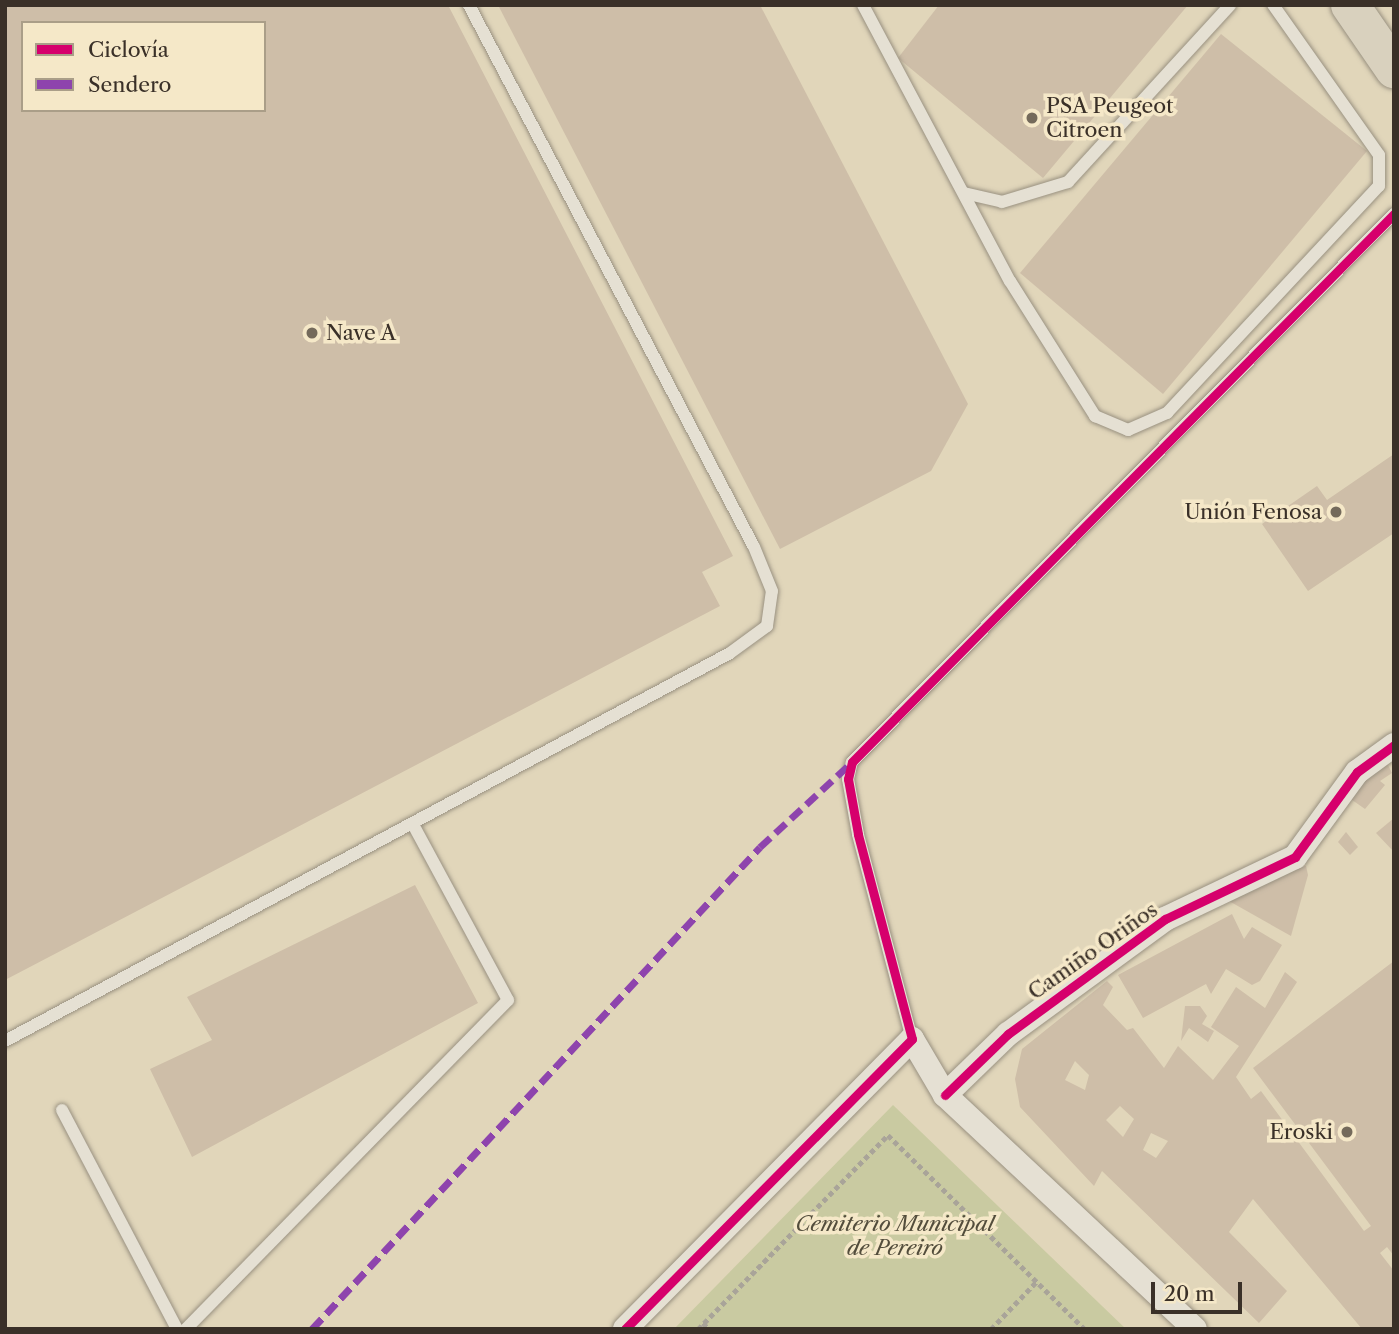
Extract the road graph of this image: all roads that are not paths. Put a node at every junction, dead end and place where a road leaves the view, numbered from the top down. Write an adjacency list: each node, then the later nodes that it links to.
1 (469, 5): 10 (lane)
2 (863, 5): 7 (lane)
3 (1230, 5): 7 (lane)
4 (1273, 5): 7 (lane)
5 (1350, 5): 6 (main road)
6 (1394, 69)
7 (962, 192)
8 (1394, 214): 11 (lane)
9 (1394, 745): 13 (street, Camiño Oriños)
10 (413, 824): 12 (lane); 16 (lane)
11 (912, 1039): 13 (street); 17 (street)
12 (5, 1041)
13 (946, 1095): 18 (street)
14 (62, 1110): 15 (lane)
15 (177, 1329)
16 (186, 1329)
17 (625, 1329)
18 (1195, 1329)

